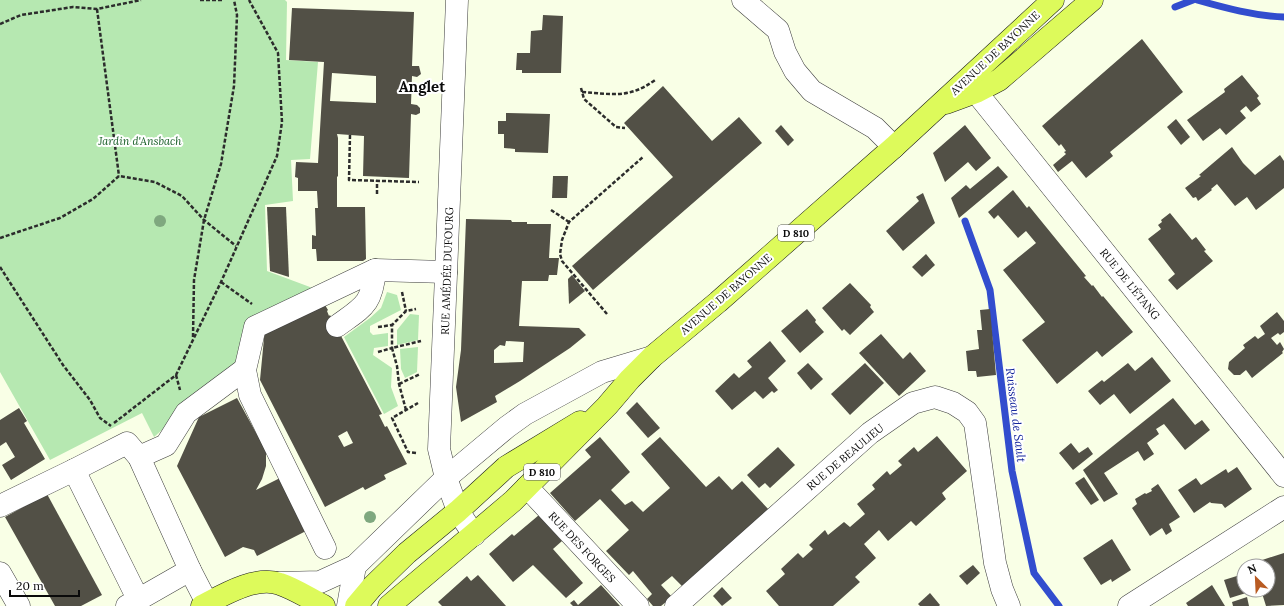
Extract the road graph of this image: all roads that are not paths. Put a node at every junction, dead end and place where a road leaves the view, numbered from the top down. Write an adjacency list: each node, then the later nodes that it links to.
1 (457, 0): 9 (street, RUE AMÉDÉE DUFOURG)
2 (742, 0): 7 (street)
3 (1053, 0): 6 (main road, AVENUE DE BAYONNE / D 810)
4 (1092, 0): 5 (main road, AVENUE DE BAYONNE / D 810)
5 (976, 92): 6 (main road, AVENUE DE BAYONNE / D 810); 16 (street, RUE DE L'ÉTANG)
6 (937, 106): 7 (main road, AVENUE DE BAYONNE / D 810)
7 (894, 147): 11 (main road, AVENUE DE BAYONNE / D 810)
8 (375, 270): 9 (street); 10 (street); 12 (street)
9 (446, 272): 17 (street, RUE AMÉDÉE DUFOURG)
10 (336, 326)
11 (652, 357): 13 (main road, AVENUE DE BAYONNE / D 810); 17 (street)
12 (245, 369): 14 (street); 23 (street)
13 (607, 406): 18 (main road, D 810); 21 (main road, D 810)
14 (133, 450): 15 (street); 25 (street)
15 (74, 470): 19 (street); 28 (street)
16 (1284, 476)
17 (446, 478): 21 (street, RUE AMÉDÉE DUFOURG); 24 (street)
18 (527, 487): 22 (main road, D 810); 35 (street, RUE DES FORGES)
19 (0, 506)
20 (1284, 507): 38 (street)
21 (458, 511): 22 (street, RUE AMÉDÉE DUFOURG); 33 (main road, D 810)
22 (474, 535): 34 (main road, D 810)
23 (325, 548)
24 (355, 566): 27 (street); 32 (street)
25 (190, 570): 28 (street); 29 (street)
26 (0, 573): 30 (street)
27 (279, 583): 29 (main road); 31 (main road)
28 (132, 602)
29 (205, 605)
30 (18, 606)
31 (324, 606)
32 (348, 606)
33 (356, 606)
34 (389, 606)
35 (638, 606)
36 (676, 606): 37 (street, RUE DE BEAULIEU)
37 (1009, 606)
38 (1129, 606)

